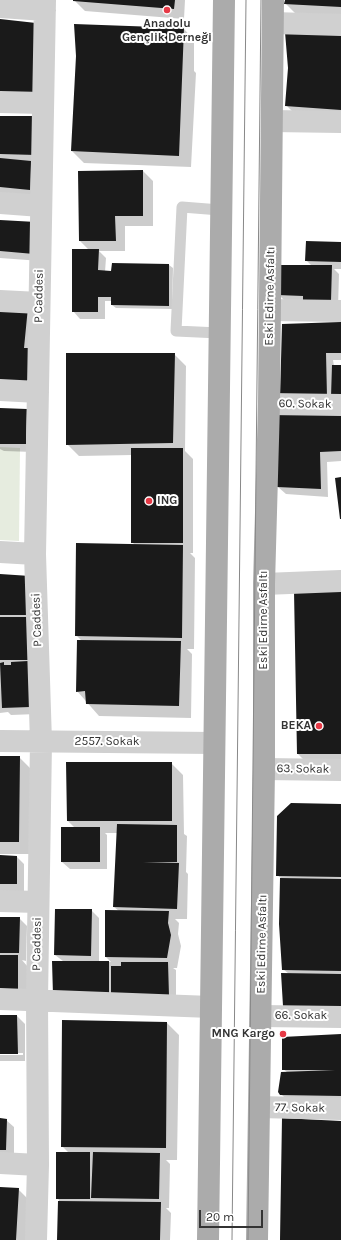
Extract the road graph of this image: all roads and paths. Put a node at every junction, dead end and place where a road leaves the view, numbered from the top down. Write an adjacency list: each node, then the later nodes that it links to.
1 (224, 0): 13 (main road)
2 (273, 0): 5 (main road, Eski Edirne Asfaltı)
3 (45, 5): 4 (street); 8 (street, P Caddesi)
4 (0, 7)
5 (273, 23): 6 (street); 9 (main road, Eski Edirne Asfaltı)
6 (341, 25)
7 (0, 102): 8 (street)
8 (43, 103): 12 (street, P Caddesi)
9 (272, 121): 10 (street); 16 (main road, Eski Edirne Asfaltı)
10 (341, 122)
11 (0, 203): 12 (street)
12 (41, 206): 15 (street, P Caddesi)
13 (220, 210): 18 (main road); 18 (lane)
14 (0, 301): 15 (street)
15 (39, 303): 20 (street, P Caddesi)
16 (271, 310): 17 (street); 21 (main road, Eski Edirne Asfaltı)
17 (341, 311)
18 (219, 333): 29 (main road)
19 (0, 390): 20 (street)
20 (38, 392): 24 (street, P Caddesi)
21 (269, 404): 22 (street, 60. Sokak); 26 (main road, Eski Edirne Asfaltı)
22 (341, 405)
23 (0, 552): 24 (street)
24 (35, 554): 28 (street, P Caddesi)
25 (341, 581): 26 (street)
26 (264, 584): 30 (main road, Eski Edirne Asfaltı)
27 (0, 742): 28 (street, 2557. Sokak)
28 (41, 742): 29 (street, 2557. Sokak); 33 (street, P Caddesi)
29 (214, 743): 36 (main road)
30 (264, 769): 31 (street, 63. Sokak); 37 (main road, Eski Edirne Asfaltı)
31 (341, 770)
32 (0, 901): 33 (street)
33 (38, 902): 35 (street, P Caddesi)
34 (0, 999): 35 (street)
35 (37, 1000): 36 (street); 42 (street, P Caddesi)
36 (211, 1007): 44 (main road)
37 (261, 1016): 38 (street, 66. Sokak); 39 (main road, Eski Edirne Asfaltı)
38 (341, 1017)
39 (259, 1107): 40 (street, 77. Sokak); 45 (main road, Eski Edirne Asfaltı)
40 (341, 1109)
41 (0, 1163): 42 (street)
42 (38, 1165): 43 (street, P Caddesi)
43 (36, 1240)
44 (208, 1240)
45 (258, 1240)

